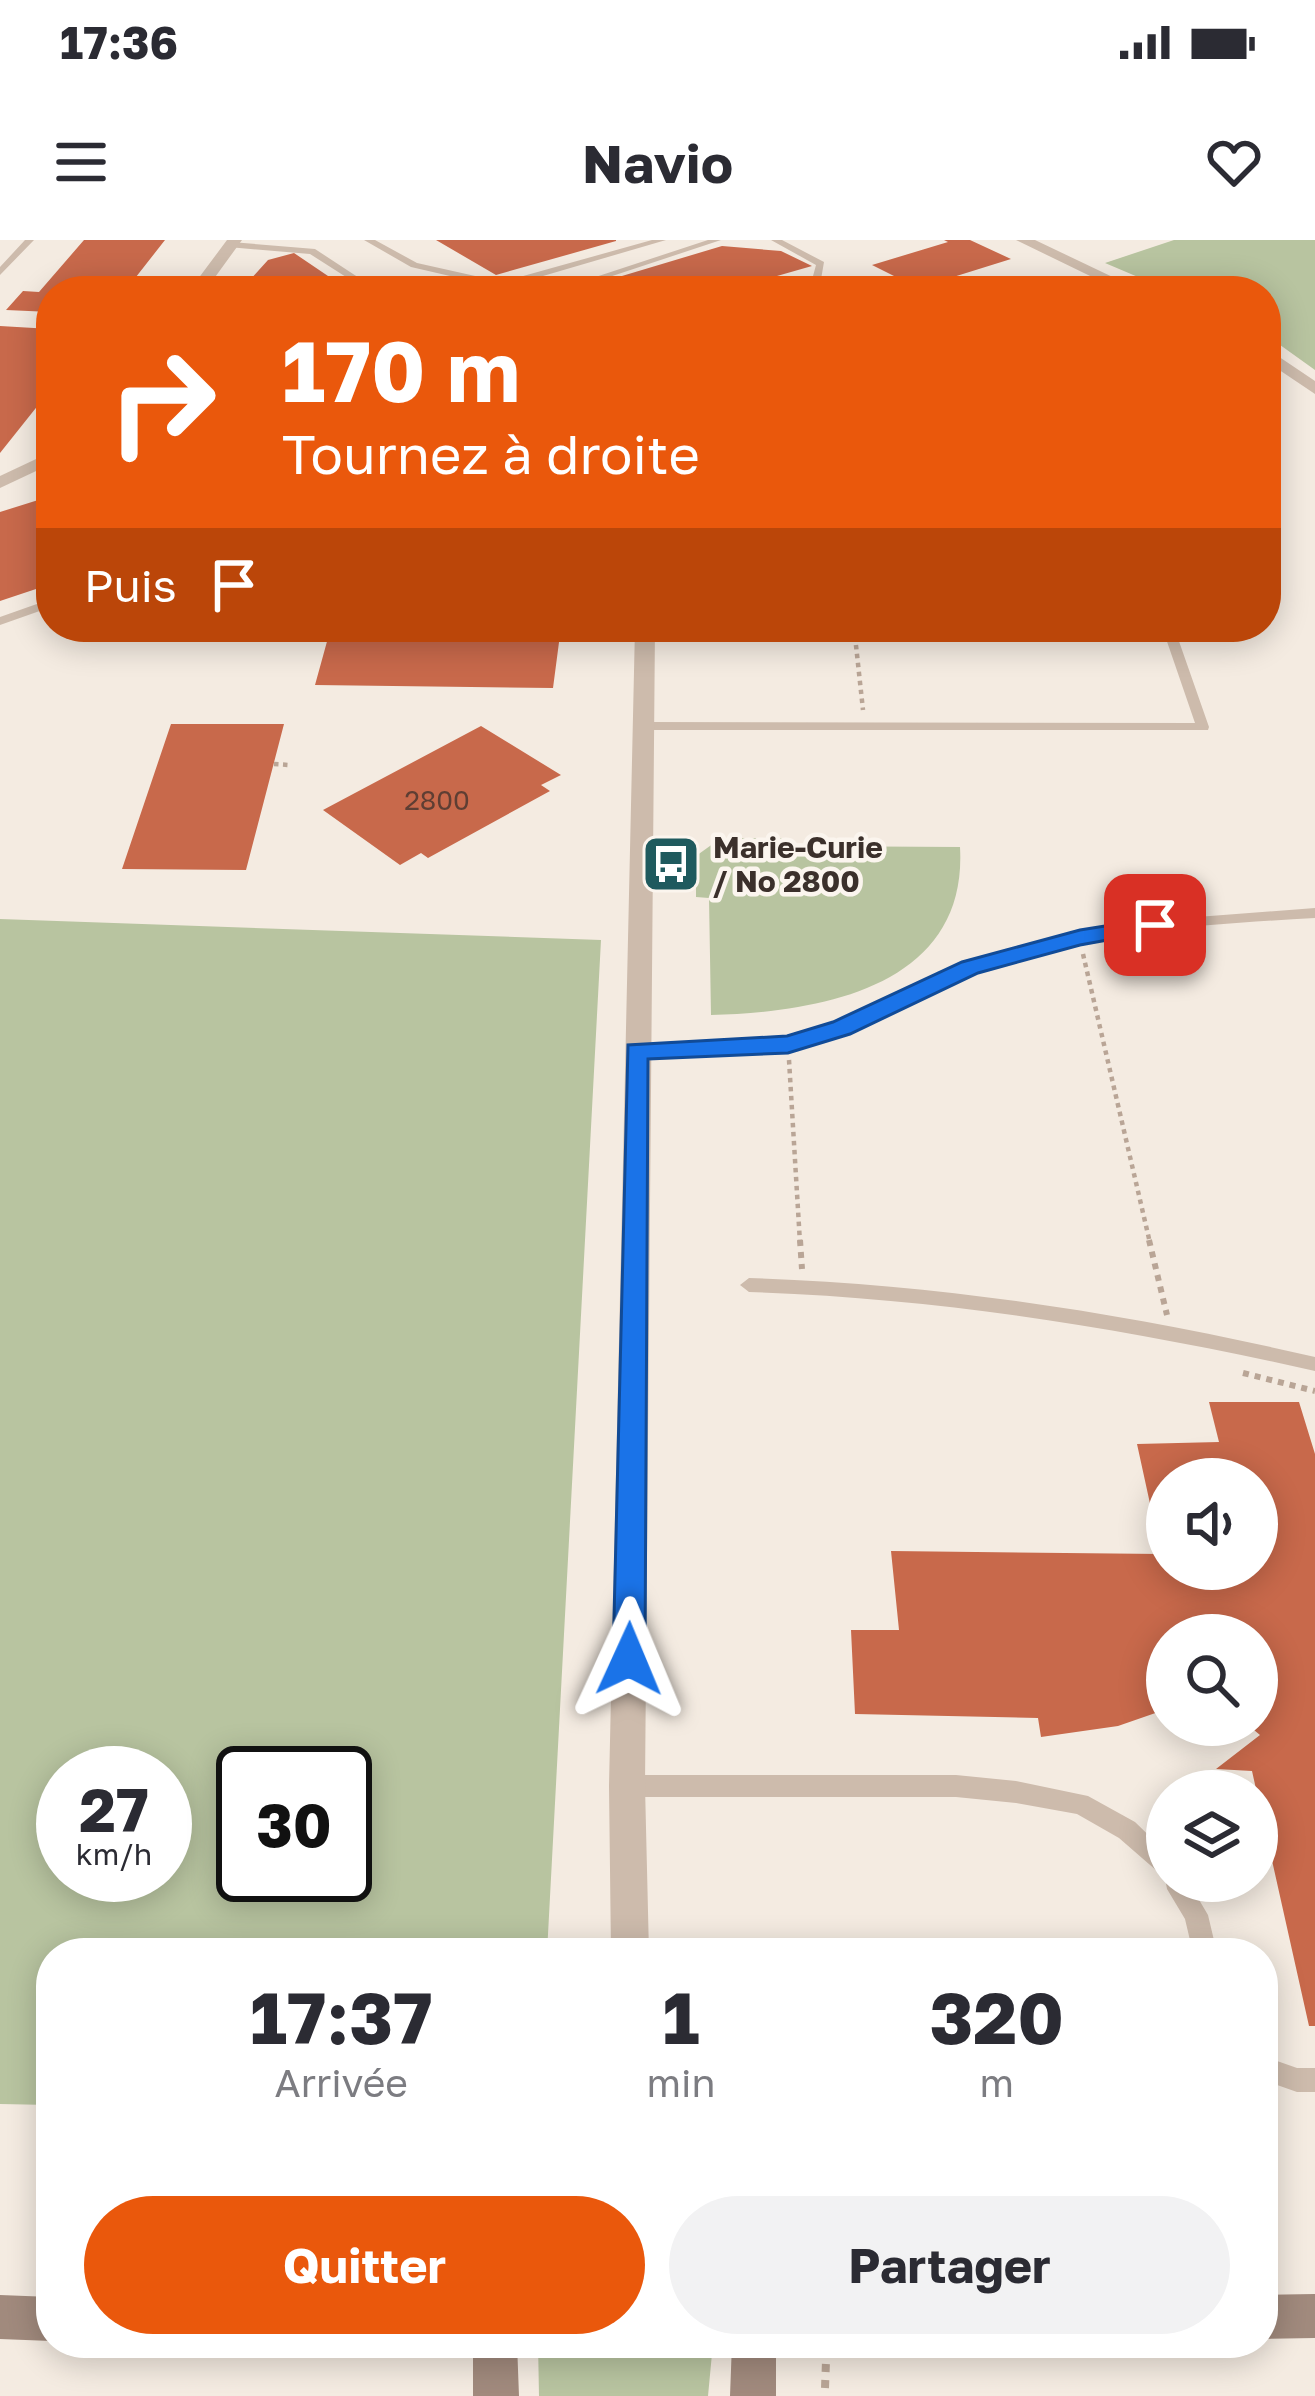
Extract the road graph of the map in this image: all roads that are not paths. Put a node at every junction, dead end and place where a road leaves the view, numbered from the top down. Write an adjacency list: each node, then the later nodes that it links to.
1 (30, 240): 8 (lane)
2 (368, 240): 11 (lane)
3 (662, 240): 12 (lane)
4 (717, 240): 13 (lane)
5 (775, 240): 14 (lane)
6 (1023, 240): 15 (street)
7 (233, 243): 9 (street); 10 (lane)
8 (0, 272)
9 (208, 276)
10 (351, 276)
11 (462, 276)
12 (534, 276)
13 (605, 276)
14 (818, 276)
15 (1101, 276)
16 (1281, 363): 17 (street)
17 (1315, 389)
18 (36, 465): 19 (street)
19 (0, 483)
20 (36, 608): 21 (lane)
21 (0, 621)
22 (645, 642): 24 (street)
23 (1173, 642): 24 (lane)
24 (643, 725): 26 (street)
25 (1315, 913): 26 (lane)
26 (637, 1051): 29 (street)
27 (748, 1285): 28 (lane)
28 (1315, 1364)
29 (627, 1786): 30 (lane); 32 (street); 33 (street)
30 (1146, 1848)
31 (1188, 1902): 34 (lane)
32 (615, 1938)
33 (630, 1938)
34 (1201, 1938)
35 (1278, 2073): 36 (lane)
36 (1315, 2080)
37 (1315, 2316): 39 (street)
38 (0, 2317): 40 (street)
39 (1278, 2317)
40 (36, 2318)
41 (496, 2358): 43 (street)
42 (754, 2358): 44 (street)
43 (496, 2396)
44 (753, 2396)

